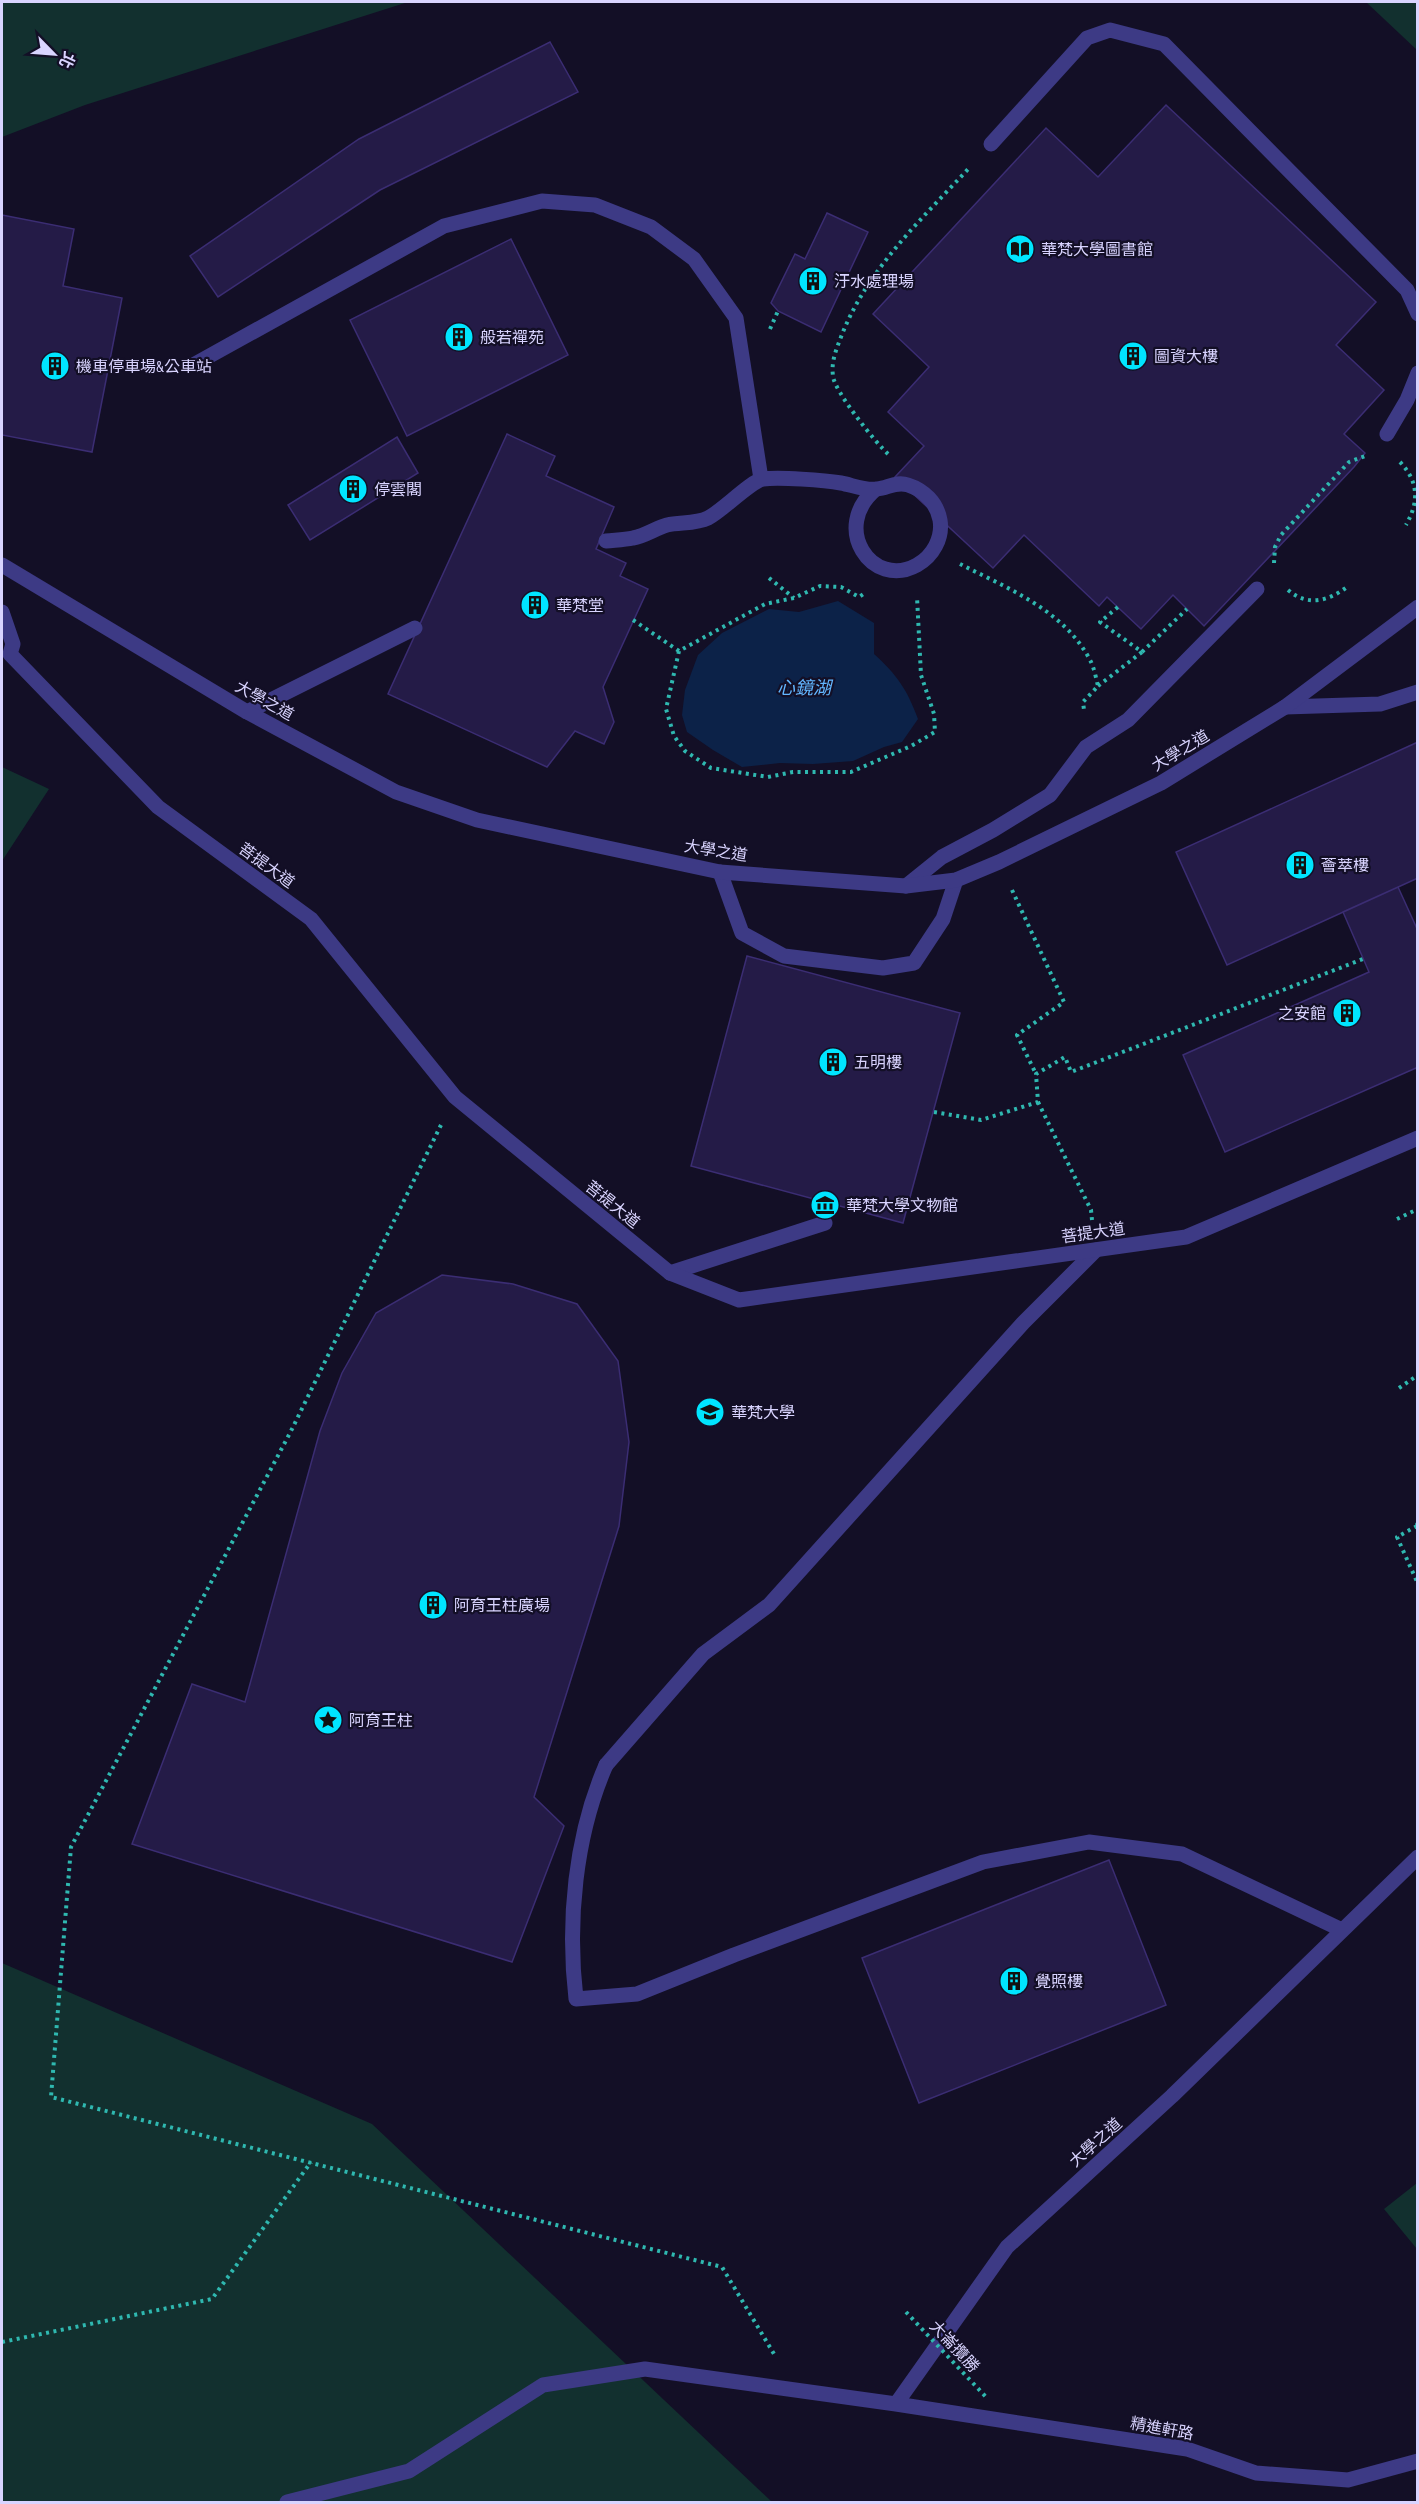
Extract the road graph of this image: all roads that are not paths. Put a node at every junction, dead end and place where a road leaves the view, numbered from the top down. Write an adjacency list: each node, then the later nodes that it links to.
1 (991, 144): 2 (street)
2 (1418, 314)
3 (195, 364): 6 (street)
4 (1418, 373): 5 (street)
5 (1387, 434)
6 (761, 479): 7 (street); 8 (street)
7 (876, 489): 7 (street)
8 (606, 541)
9 (2, 565): 16 (street, 大學之道)
10 (1257, 588): 19 (street)
11 (1418, 607): 15 (street, 大學之道)
12 (2, 612): 23 (street, 菩提大道)
13 (415, 628): 16 (street)
14 (1418, 692): 15 (street)
15 (1285, 707): 18 (street, 大學之道)
16 (247, 712): 17 (street, 大學之道)
17 (720, 872): 18 (street); 19 (street, 大學之道)
18 (956, 880): 19 (street, 大學之道)
19 (906, 886)
20 (1418, 1138): 22 (street, 菩提大道)
21 (825, 1224): 23 (street)
22 (1096, 1250): 23 (street, 菩提大道); 25 (street)
23 (670, 1273)
24 (1418, 1857): 25 (street, 大學之道)
25 (1342, 1930): 26 (street, 大學之道)
26 (896, 2404): 27 (street, 精進軒路); 28 (street)
27 (1418, 2461)
28 (287, 2502)

